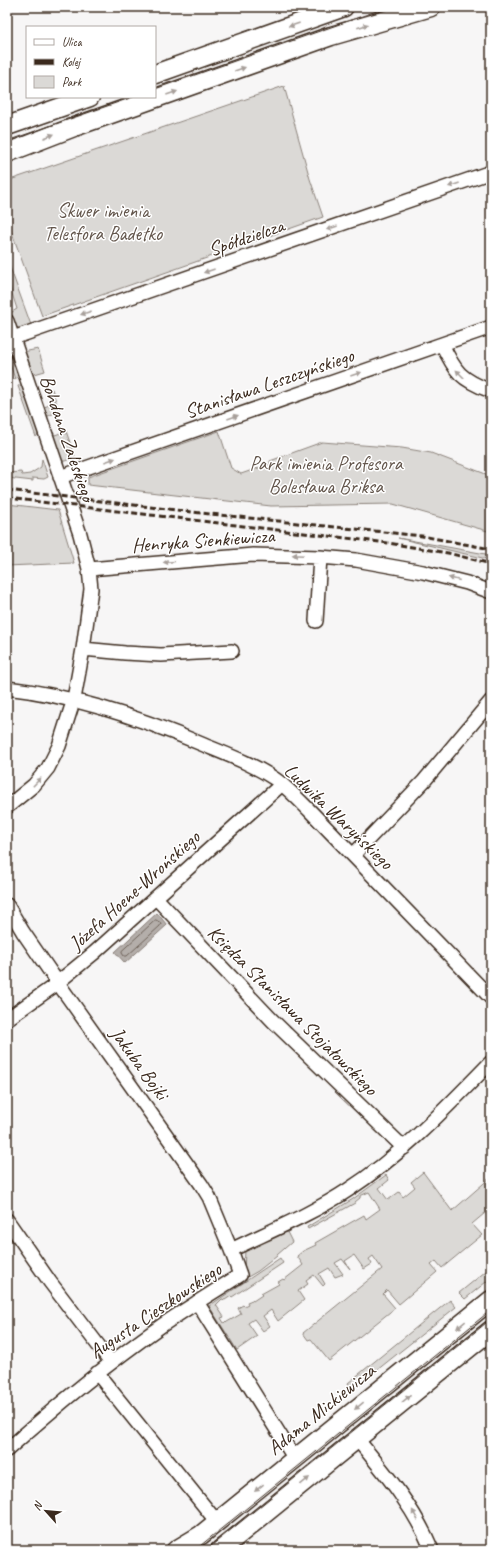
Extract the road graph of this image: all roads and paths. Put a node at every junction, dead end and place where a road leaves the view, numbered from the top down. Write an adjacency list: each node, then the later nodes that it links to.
1 (344, 7): 3 (street, one-way to 3)
2 (431, 7): 6 (street, one-way to 2)
3 (156, 74)
4 (87, 98): 5 (street)
5 (7, 126)
6 (7, 152)
7 (491, 172): 10 (street, Spółdzielcza, one-way to 10)
8 (7, 321): 10 (street, Bohdana Zaleskiego)
9 (491, 327): 11 (street, Stanisława Leszczyńskiego)
10 (13, 338): 13 (street, Bohdana Zaleskiego)
11 (442, 344): 12 (street, one-way to 11); 13 (street, Stanisława Leszczyńskiego, one-way to 11)
12 (491, 391)
13 (60, 477): 15 (street, Bohdana Zaleskiego)
14 (320, 556): 15 (street, Henryka Sienkiewicza, one-way to 15); 16 (street, Henryka Sienkiewicza, one-way to 14); 17 (street)
15 (89, 568): 18 (street, Bohdana Zaleskiego)
16 (491, 592)
17 (316, 621)
18 (83, 649): 19 (street); 21 (street, Bohdana Zaleskiego)
19 (232, 651)
20 (7, 688): 21 (street, Ludwika Waryńskiego)
21 (74, 699): 23 (street, Ludwika Waryńskiego); 24 (street, Bohdana Zaleskiego, one-way to 21)
22 (491, 701): 25 (street)
23 (282, 784): 25 (street, Ludwika Waryńskiego); 26 (street, Józefa Hoene-Wrońskiego)
24 (7, 807)
25 (352, 856): 29 (street, Ludwika Waryńskiego)
26 (156, 898): 28 (street, Józefa Hoene-Wrońskiego); 32 (street, Księdza Stanisława Stojałowskiego)
27 (7, 905): 28 (street, Jakuba Bojki)
28 (58, 983): 30 (street, Józefa Hoene-Wrońskiego); 34 (street, Jakuba Bojki)
29 (491, 998)
30 (7, 1019)
31 (491, 1062): 32 (street, Augusta Cieszkowskiego)
32 (404, 1148): 34 (street, Augusta Cieszkowskiego)
33 (7, 1220): 38 (street)
34 (231, 1250): 36 (street, Augusta Cieszkowskiego)
35 (491, 1300): 42 (street, Adama Mickiewicza, one-way to 42)
36 (197, 1302): 38 (street, Augusta Cieszkowskiego); 42 (street)
37 (491, 1330): 40 (street, one-way to 37)
38 (111, 1362): 39 (street, Augusta Cieszkowskiego)
39 (97, 1373): 41 (street, Augusta Cieszkowskiego); 43 (street)
40 (357, 1439): 45 (street, one-way to 40); 46 (street, one-way to 40)
41 (7, 1450)
42 (295, 1459): 43 (street, Adama Mickiewicza, one-way to 43)
43 (217, 1522): 44 (street, Adama Mickiewicza)
44 (176, 1550)
45 (220, 1550)
46 (432, 1550)

